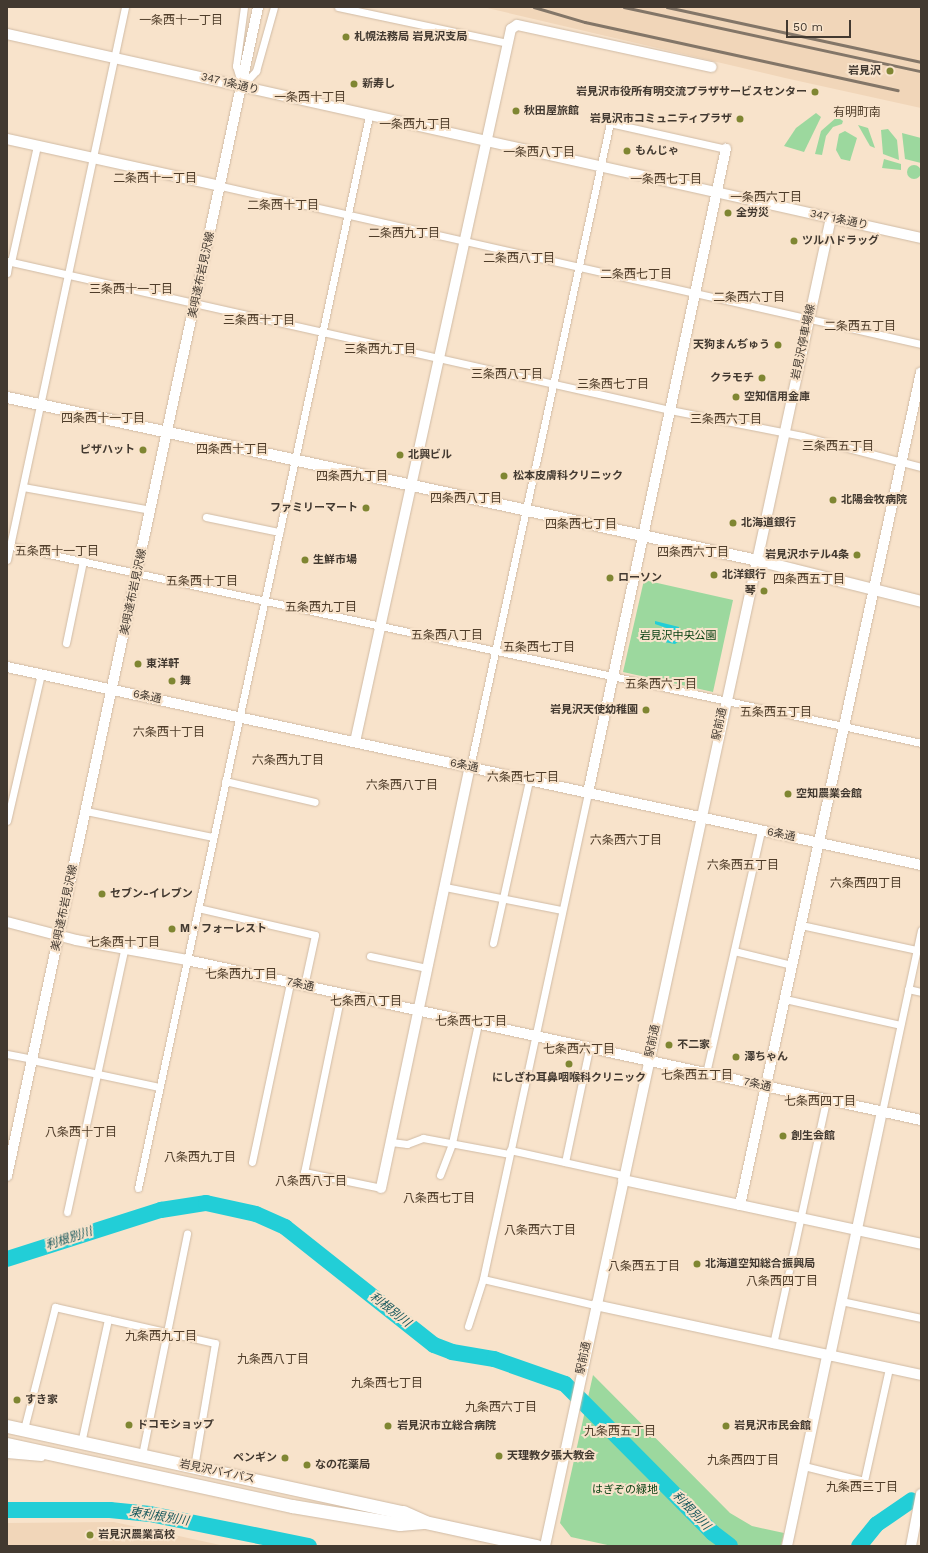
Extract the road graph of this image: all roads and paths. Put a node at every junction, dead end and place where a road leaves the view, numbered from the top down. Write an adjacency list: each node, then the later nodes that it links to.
1 (125, 7): 8 (street)
2 (244, 7): 10 (street)
3 (258, 7): 10 (street, 美唄達布岩見沢線)
4 (274, 7): 10 (street)
5 (338, 7): 7 (street)
6 (7, 34): 8 (street, 347 1条通り)
7 (507, 43): 9 (street); 13 (street)
8 (114, 57): 10 (street, 347 1条通り); 16 (street)
9 (712, 67)
10 (242, 86): 11 (street, 347 1条通り); 18 (street, 美唄達布岩見沢線)
11 (369, 116): 13 (street, 347 1条通り); 20 (street)
12 (7, 139): 14 (street)
13 (484, 142): 17 (street, 347 1条通り); 23 (street)
14 (37, 146): 16 (street); 24 (street)
15 (726, 149): 17 (street); 19 (street)
16 (93, 158): 18 (street); 27 (street)
17 (600, 167): 19 (street, 347 1条通り); 25 (street)
18 (221, 186): 20 (street); 29 (street, 美唄達布岩見沢線)
19 (717, 194): 21 (street, 347 1条通り); 28 (street)
20 (348, 214): 23 (street); 31 (street)
21 (831, 218): 22 (street, 347 1条通り); 30 (street, 岩見沢停車場線)
22 (921, 238)
23 (464, 240): 25 (street); 33 (street)
24 (9, 261): 26 (street); 27 (street)
25 (580, 265): 28 (street); 35 (street)
26 (7, 273)
27 (68, 274): 29 (street); 38 (street)
28 (695, 291): 30 (street); 39 (street)
29 (196, 302): 31 (street); 40 (street, 美唄達布岩見沢線)
30 (809, 316): 32 (street); 41 (street, 岩見沢停車場線)
31 (324, 330): 33 (street); 42 (street)
32 (921, 344)
33 (439, 356): 35 (street); 45 (street)
34 (921, 372): 37 (street)
35 (554, 383): 39 (street); 47 (street)
36 (7, 397): 38 (main road)
37 (918, 398): 43 (street)
38 (41, 404): 40 (main road); 46 (street)
39 (670, 410): 41 (street); 51 (street)
40 (169, 431): 42 (main road); 48 (street, 美唄達布岩見沢線)
41 (784, 434): 43 (street); 54 (street, 岩見沢停車場線)
42 (296, 458): 45 (main road); 50 (street)
43 (902, 462): 44 (street); 57 (street)
44 (921, 468)
45 (411, 484): 47 (main road); 60 (street)
46 (23, 487): 48 (street); 52 (street)
47 (528, 509): 51 (main road); 62 (street)
48 (151, 510): 56 (street, 美唄達布岩見沢線)
49 (206, 517): 50 (street)
50 (279, 532): 58 (street)
51 (643, 534): 54 (main road); 65 (street)
52 (9, 545): 53 (street); 55 (street)
53 (7, 560)
54 (757, 560): 57 (main road); 67 (street, 駅前通)
55 (83, 562): 56 (street); 61 (street)
56 (138, 573): 58 (street); 66 (street, 美唄達布岩見沢線)
57 (874, 590): 59 (main road); 69 (street)
58 (264, 601): 60 (street); 68 (street)
59 (921, 601)
60 (381, 626): 62 (street); 70 (street)
61 (66, 643)
62 (496, 651): 65 (street); 72 (street)
63 (7, 667): 64 (street, 6条通)
64 (41, 674): 66 (street, 6条通); 79 (street)
65 (612, 676): 67 (street); 75 (street)
66 (113, 689): 68 (street, 6条通); 77 (street, 美唄達布岩見沢線)
67 (725, 701): 69 (street); 78 (street, 駅前通)
68 (240, 718): 70 (street, 6条通); 73 (street)
69 (844, 727): 71 (street); 82 (street)
70 (355, 742): 72 (street, 6条通)
71 (921, 743)
72 (470, 767): 74 (street, 6条通); 84 (street)
73 (225, 781): 76 (street); 81 (street)
74 (529, 781): 75 (street, 6条通); 85 (street)
75 (588, 793): 78 (street, 6条通); 87 (street)
76 (315, 802)
77 (86, 811): 81 (street); 91 (street, 美唄達布岩見沢線)
78 (700, 817): 80 (street, 6条通); 113 (street, 駅前通)
79 (7, 821)
80 (761, 830): 82 (street, 6条通); 95 (street)
81 (213, 837): 86 (street)
82 (819, 843): 83 (street, 6条通); 89 (street)
83 (921, 865)
84 (445, 887): 85 (street); 99 (street)
85 (504, 899): 87 (street); 92 (street)
86 (198, 908): 97 (street); 101 (street)
87 (561, 910): 109 (street)
88 (7, 922): 91 (street, 7条通)
89 (801, 925): 93 (street); 98 (street)
90 (921, 930): 93 (street)
91 (60, 936): 94 (street, 7条通); 112 (street, 美唄達布岩見沢線)
92 (493, 943)
93 (917, 950): 102 (street)
94 (124, 951): 97 (street, 7条通); 115 (street)
95 (734, 951): 98 (street); 114 (street)
96 (370, 956): 99 (street)
97 (187, 960): 100 (street, 7条通); 116 (street)
98 (792, 965): 105 (street)
99 (427, 968): 106 (street)
100 (290, 983): 101 (street, 7条通); 124 (street)
101 (304, 986): 104 (street, 7条通)
102 (908, 989): 103 (street); 108 (street)
103 (921, 992)
104 (341, 994): 106 (street, 7条通); 130 (street)
105 (785, 999): 108 (street); 117 (street)
106 (418, 1012): 107 (street, 7条通); 121 (street)
107 (478, 1024): 109 (street, 7条通); 122 (street)
108 (900, 1024): 119 (street)
109 (535, 1036): 110 (street, 7条通); 123 (street)
110 (589, 1049): 113 (street, 7条通); 125 (street)
111 (7, 1054): 112 (street)
112 (32, 1060): 115 (street); 127 (street, 美唄達布岩見沢線)
113 (648, 1060): 114 (street, 7条通); 128 (street, 駅前通)
114 (706, 1073): 117 (street, 7条通)
115 (98, 1074): 116 (street); 132 (street)
116 (159, 1087): 129 (street)
117 (766, 1087): 118 (street, 7条通); 131 (street)
118 (826, 1100): 119 (street, 7条通); 133 (street)
119 (882, 1112): 120 (street, 7条通); 134 (street)
120 (921, 1120)
121 (391, 1142): 122 (street); 130 (street)
122 (452, 1143): 123 (street); 126 (street)
123 (510, 1152): 125 (street); 137 (street)
124 (252, 1162)
125 (565, 1162): 128 (street)
126 (440, 1175)
127 (7, 1176)
128 (623, 1177): 131 (street); 139 (street, 駅前通)
129 (138, 1188)
130 (381, 1188)
131 (740, 1205): 133 (street)
132 (67, 1212)
133 (801, 1218): 134 (street); 144 (street)
134 (857, 1230): 136 (street); 138 (street)
135 (187, 1234): 143 (street)
136 (921, 1244)
137 (483, 1279): 139 (street); 142 (street)
138 (842, 1301): 140 (street); 145 (street)
139 (595, 1305): 144 (street); 163 (street, 駅前通)
140 (921, 1318)
141 (108, 1319): 143 (street); 149 (street); 150 (street)
142 (468, 1326)
143 (167, 1333): 153 (street); 156 (street)
144 (773, 1344): 145 (street)
145 (829, 1356): 146 (street); 155 (street)
146 (889, 1368): 147 (street); 155 (street)
147 (921, 1375)
148 (7, 1426): 149 (highway, 岩見沢バイパス)
149 (24, 1429): 150 (highway, 岩見沢バイパス)
150 (81, 1443): 153 (highway, 岩見沢バイパス)
151 (7, 1444): 154 (highway, 岩見沢バイパス)
152 (7, 1454): 154 (street)
153 (142, 1456): 156 (highway, 岩見沢バイパス)
154 (75, 1461): 158 (highway, 岩見沢バイパス)
155 (804, 1466): 160 (street)
156 (194, 1467): 158 (highway, 岩見沢バイパス)
157 (921, 1494): 159 (street)
158 (425, 1522): 162 (highway, 岩見沢バイパス)
159 (918, 1528): 161 (street)
160 (788, 1541)
161 (912, 1541)
162 (536, 1546)
163 (545, 1546)

